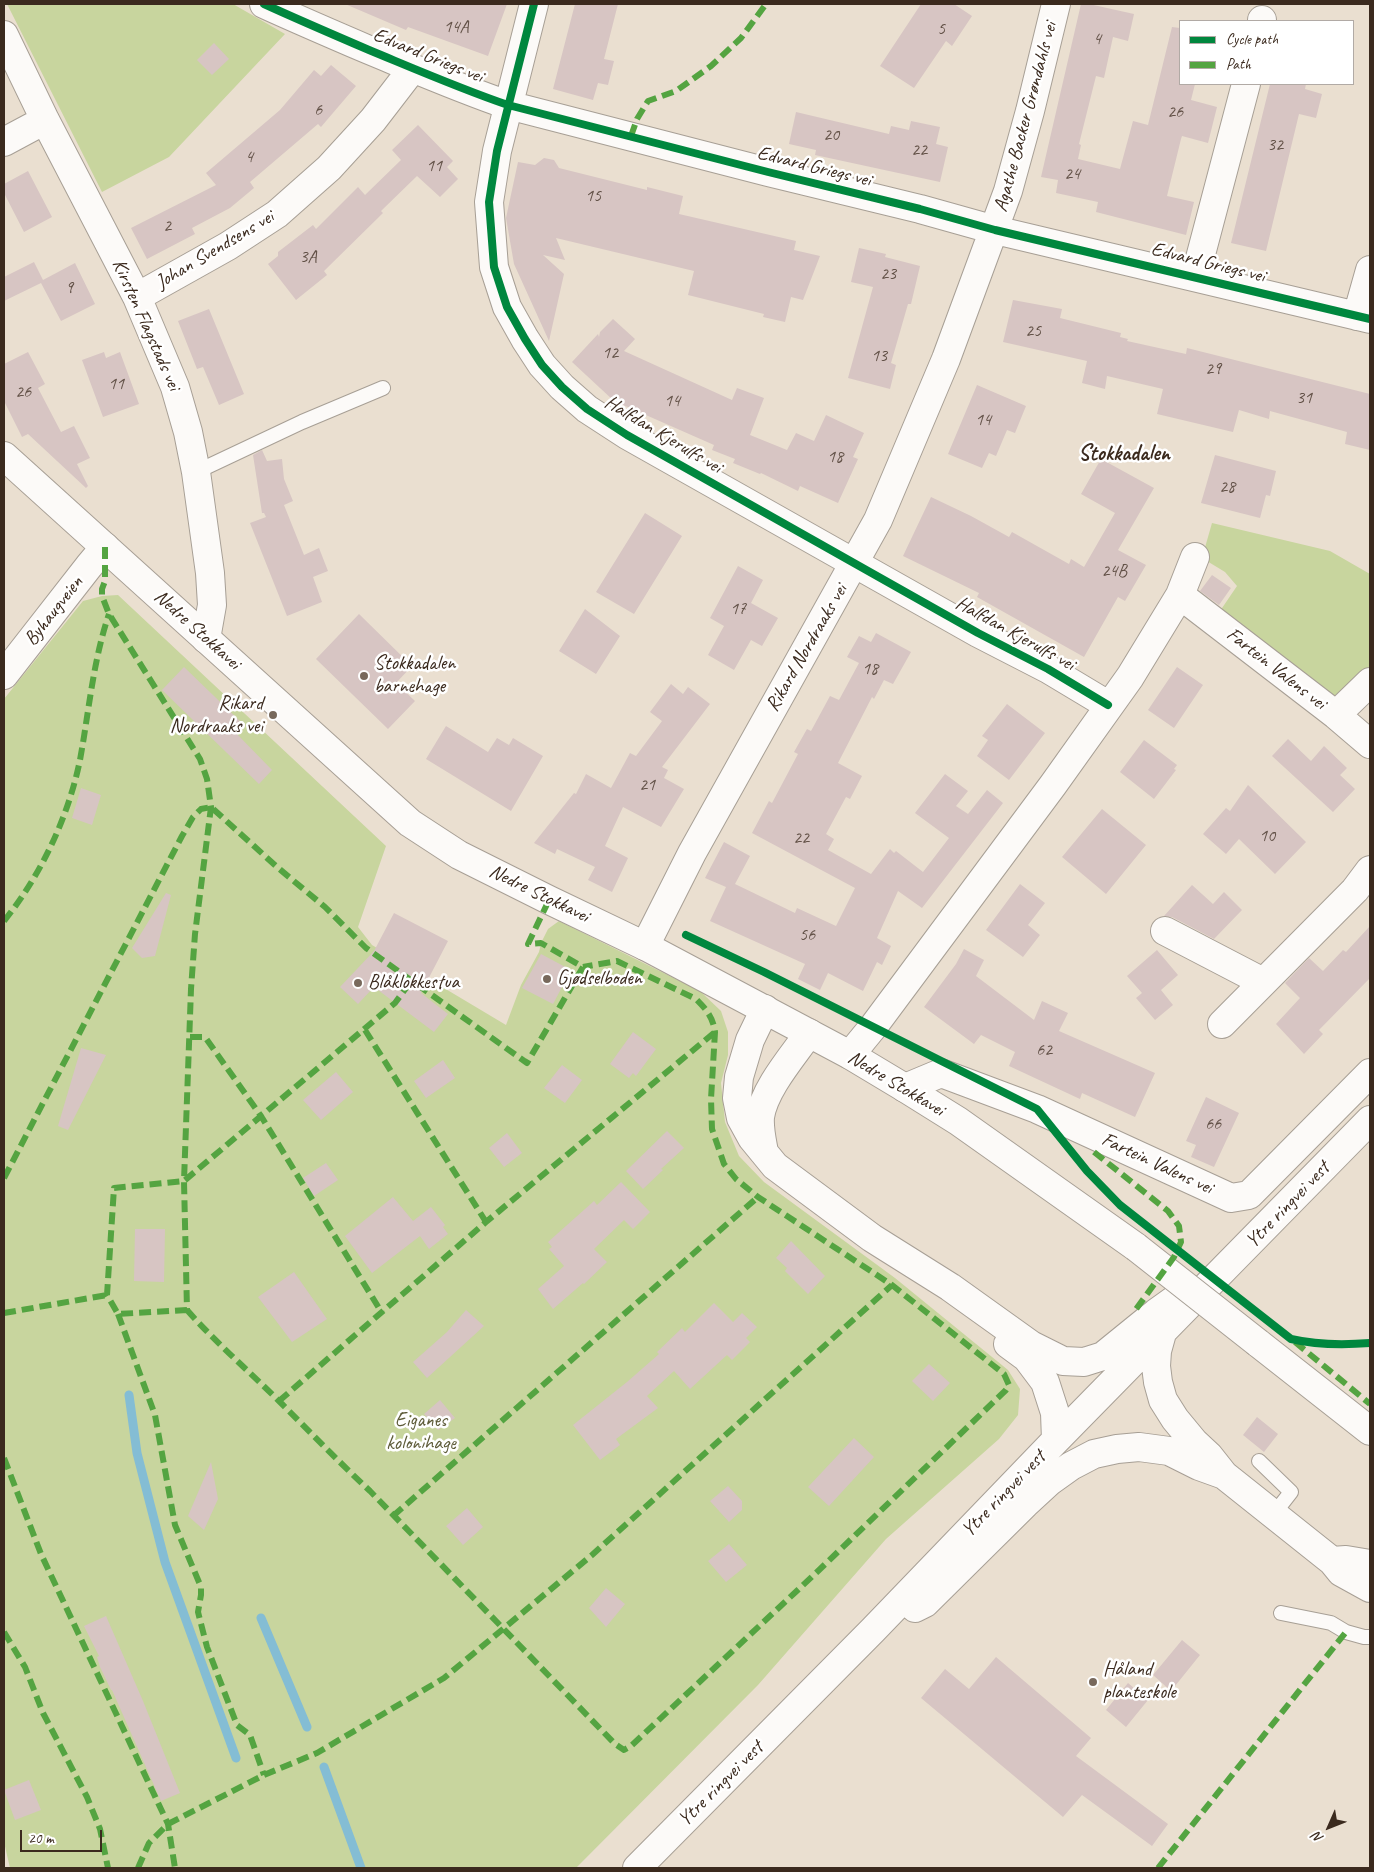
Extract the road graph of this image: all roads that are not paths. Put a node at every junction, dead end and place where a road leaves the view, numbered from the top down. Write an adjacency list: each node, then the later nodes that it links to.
1 (264, 4): 5 (street, Edvard Griegs vei)
2 (534, 4): 7 (street, Halfdan Kjerulfs vei)
3 (1056, 4): 10 (street, Agathe Backer Grøndahls vei)
4 (4, 35): 8 (street, Kirsten Flagstads vei)
5 (413, 68): 7 (street, Edvard Griegs vei); 13 (street, Johan Svendsens vei)
6 (1246, 85): 12 (street, Edvard Griegs vei)
7 (508, 105): 10 (street, Edvard Griegs vei); 20 (street, Halfdan Kjerulfs vei)
8 (45, 120): 9 (street); 13 (street, Kirsten Flagstads vei)
9 (4, 142)
10 (995, 230): 12 (street, Edvard Griegs vei); 20 (street, Rikard Nordraaks vei)
11 (1370, 270): 14 (street, Edvard Griegs vei)
12 (1195, 277): 14 (street, Edvard Griegs vei)
13 (137, 297): 17 (street, Kirsten Flagstads vei)
14 (1364, 318)
15 (383, 388): 17 (lane)
16 (4, 456): 18 (street, Nedre Stokkavei)
17 (196, 472): 22 (street, Kirsten Flagstads vei)
18 (105, 547): 22 (street, Nedre Stokkavei); 23 (street, Byhaugveien)
19 (1195, 557): 21 (street)
20 (855, 564): 25 (street, Halfdan Kjerulfs vei); 30 (street, Rikard Nordraaks vei)
21 (1180, 595): 25 (street); 26 (street, Fartein Valens vei)
22 (206, 638): 30 (street, Nedre Stokkavei)
23 (4, 675)
24 (1370, 682): 26 (street)
25 (1108, 706): 35 (street)
26 (1336, 715): 27 (street, Fartein Valens vei)
27 (1370, 744)
28 (1365, 888): 31 (street)
29 (1165, 930): 31 (street)
30 (645, 946): 32 (street, Nedre Stokkavei)
31 (1263, 982): 33 (street)
32 (765, 1009): 34 (street, Nedre Stokkavei); 39 (street)
33 (1222, 1024)
34 (809, 1033): 35 (street, Nedre Stokkavei); 39 (street)
35 (850, 1055): 37 (street, Nedre Stokkavei)
36 (1370, 1072): 37 (street, Fartein Valens vei)
37 (905, 1088): 43 (street, Nedre Stokkavei, bridge)
38 (1370, 1120): 41 (street, Ytre ringvei vest)
39 (764, 1154): 40 (street)
40 (872, 1238): 41 (street); 44 (street)
41 (1221, 1274): 42 (street, Ytre ringvei vest)
42 (1162, 1333): 44 (street, Ytre ringvei vest); 46 (street)
43 (1370, 1431)
44 (1056, 1440): 52 (street, Ytre ringvei vest)
45 (1258, 1461): 47 (lane)
46 (1224, 1475): 47 (street); 52 (street)
47 (1273, 1515): 48 (street)
48 (1332, 1560): 49 (street); 50 (street)
49 (1370, 1564)
50 (1370, 1588)
51 (1280, 1613): 53 (lane)
52 (874, 1630): 54 (street, Ytre ringvei vest)
53 (1370, 1637)
54 (637, 1868)

